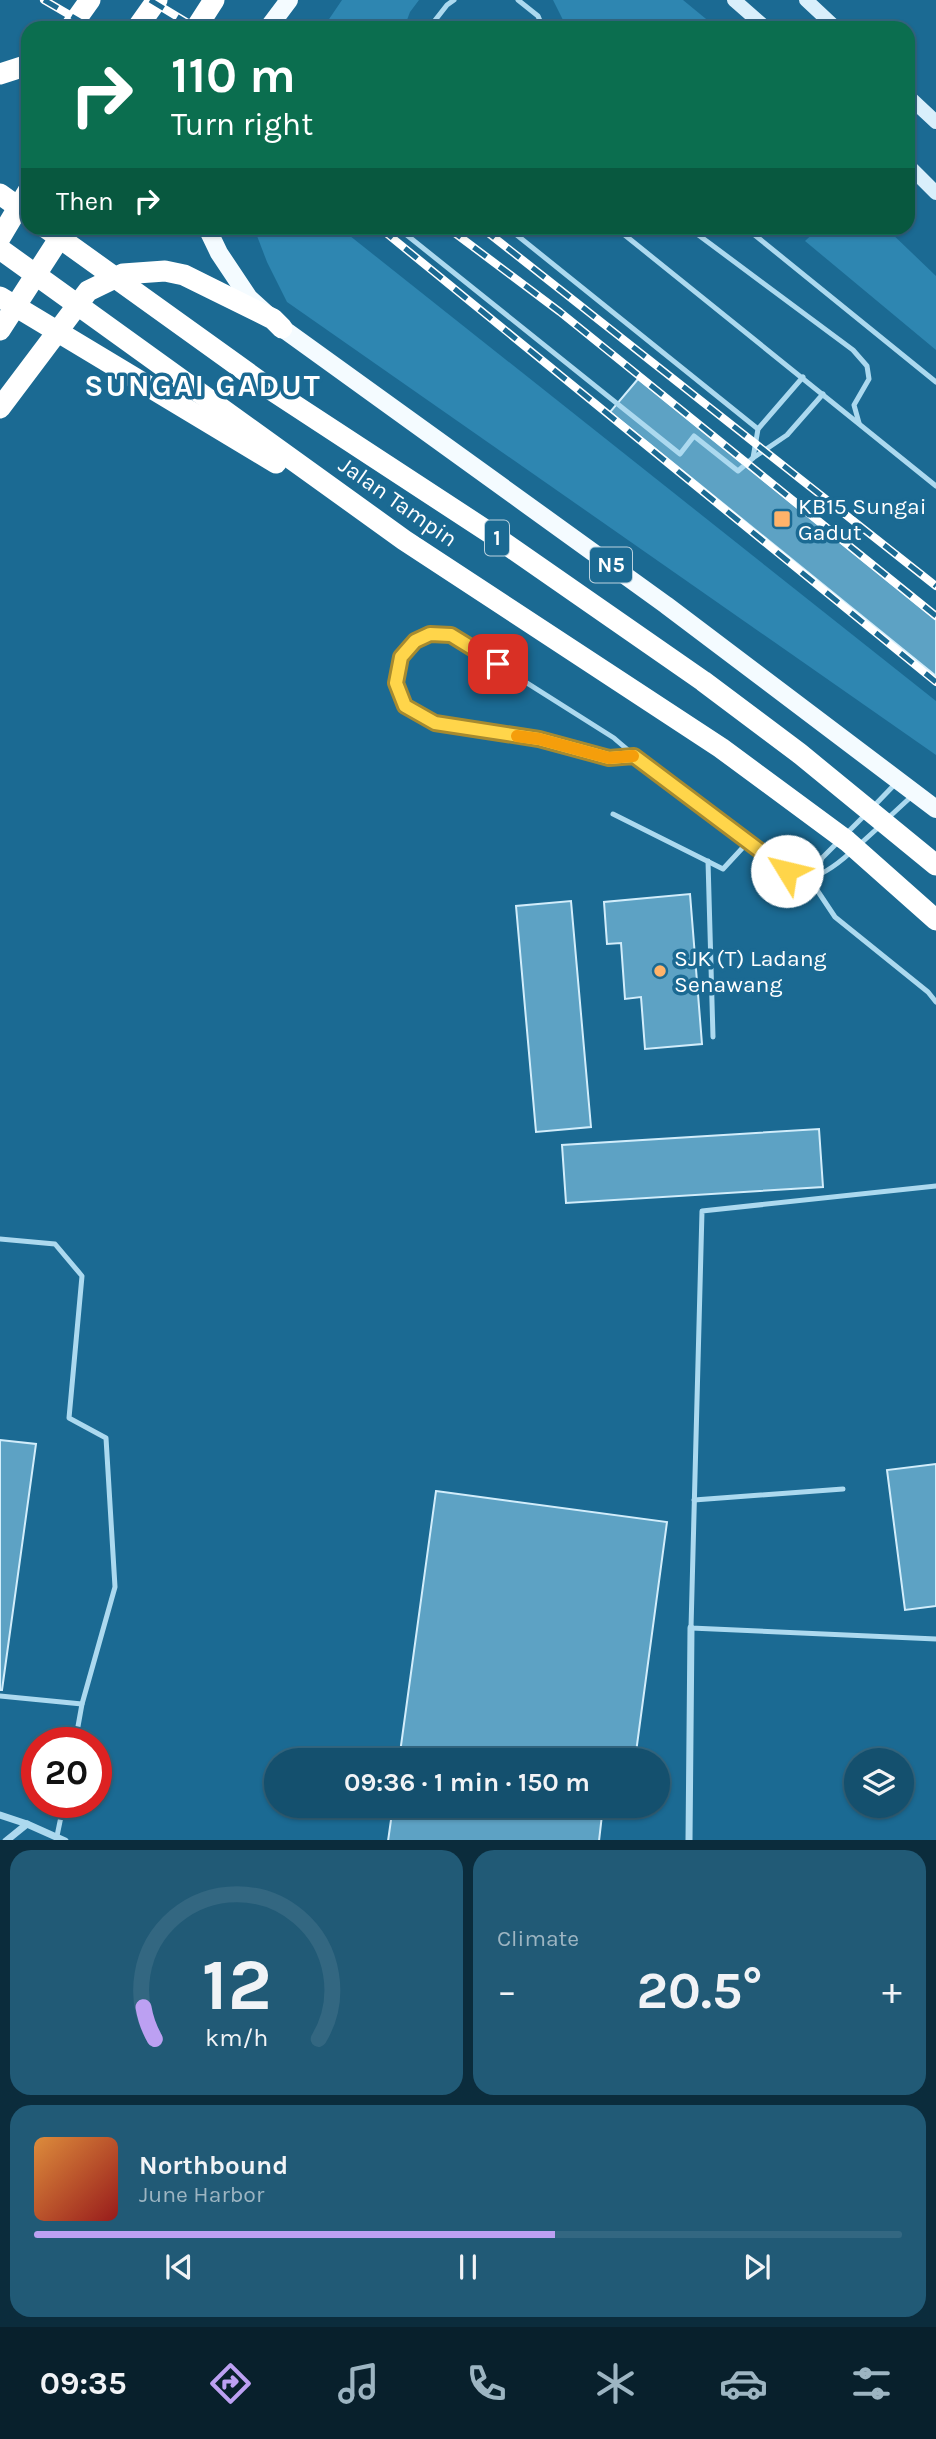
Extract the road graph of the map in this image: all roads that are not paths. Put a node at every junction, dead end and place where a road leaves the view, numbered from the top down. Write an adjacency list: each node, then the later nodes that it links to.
1 (90, 0): 9 (highway)
2 (157, 0): 10 (highway)
3 (214, 0): 11 (highway)
4 (289, 0): 12 (main road)
5 (454, 0): 13 (lane)
6 (518, 0): 14 (lane)
7 (806, 0): 17 (street)
8 (740, 4): 15 (lane); 16 (street)
9 (74, 21)
10 (143, 21)
11 (200, 21)
12 (273, 21)
13 (434, 21)
14 (540, 21)
15 (749, 21)
16 (758, 21)
17 (828, 21)
18 (21, 67): 19 (highway)
19 (0, 74)
20 (915, 102): 21 (street)
21 (936, 122)
22 (915, 172): 24 (street)
23 (915, 181): 24 (lane)
24 (933, 189)
25 (0, 194): 27 (highway, bridge)
26 (21, 203): 36 (highway)
27 (21, 209)
28 (56, 235): 57 (highway, Jalan Tampin / 1, bridge)
29 (61, 235): 40 (highway)
30 (210, 235): 39 (main road, N5)
31 (407, 235): 47 (lane)
32 (517, 235): 46 (lane)
33 (625, 235): 41 (lane)
34 (698, 235): 45 (lane)
35 (758, 235): 42 (lane)
36 (0, 238)
37 (0, 249): 49 (highway, Jalan Tampin / 1, bridge)
38 (0, 297): 49 (highway, bridge)
39 (282, 328): 44 (highway); 51 (main road, N5)
40 (0, 330)
41 (803, 377): 43 (lane); 46 (lane)
42 (936, 382)
43 (823, 394): 45 (lane); 47 (lane)
44 (0, 408)
45 (859, 423): 48 (lane)
46 (758, 429): 47 (lane)
47 (753, 458)
48 (936, 486)
49 (404, 540): 60 (highway, Jalan Tampin / 1, bridge)
50 (634, 756): 50 (lane); 55 (lane)
51 (897, 782): 52 (main road, N5); 58 (lane)
52 (915, 793): 53 (main road, N5); 58 (lane)
53 (936, 809)
54 (613, 814): 56 (lane)
55 (748, 842): 56 (lane); 59 (lane)
56 (708, 861): 62 (lane)
57 (936, 865)
58 (817, 873): 59 (lane)
59 (809, 878): 61 (lane)
60 (936, 920)
61 (936, 1002)
62 (713, 1037)
63 (936, 1186): 66 (lane)
64 (0, 1239): 70 (lane)
65 (843, 1489): 66 (lane)
66 (694, 1500): 67 (lane)
67 (691, 1628): 68 (lane); 78 (street)
68 (936, 1639)
69 (0, 1696): 70 (lane)
70 (82, 1704): 71 (lane)
71 (78, 1727)
72 (0, 1815): 74 (street)
73 (61, 1818): 75 (lane)
74 (27, 1824): 75 (street); 76 (street)
75 (57, 1836): 77 (street)
76 (6, 1840)
77 (65, 1840)
78 (690, 1840)

